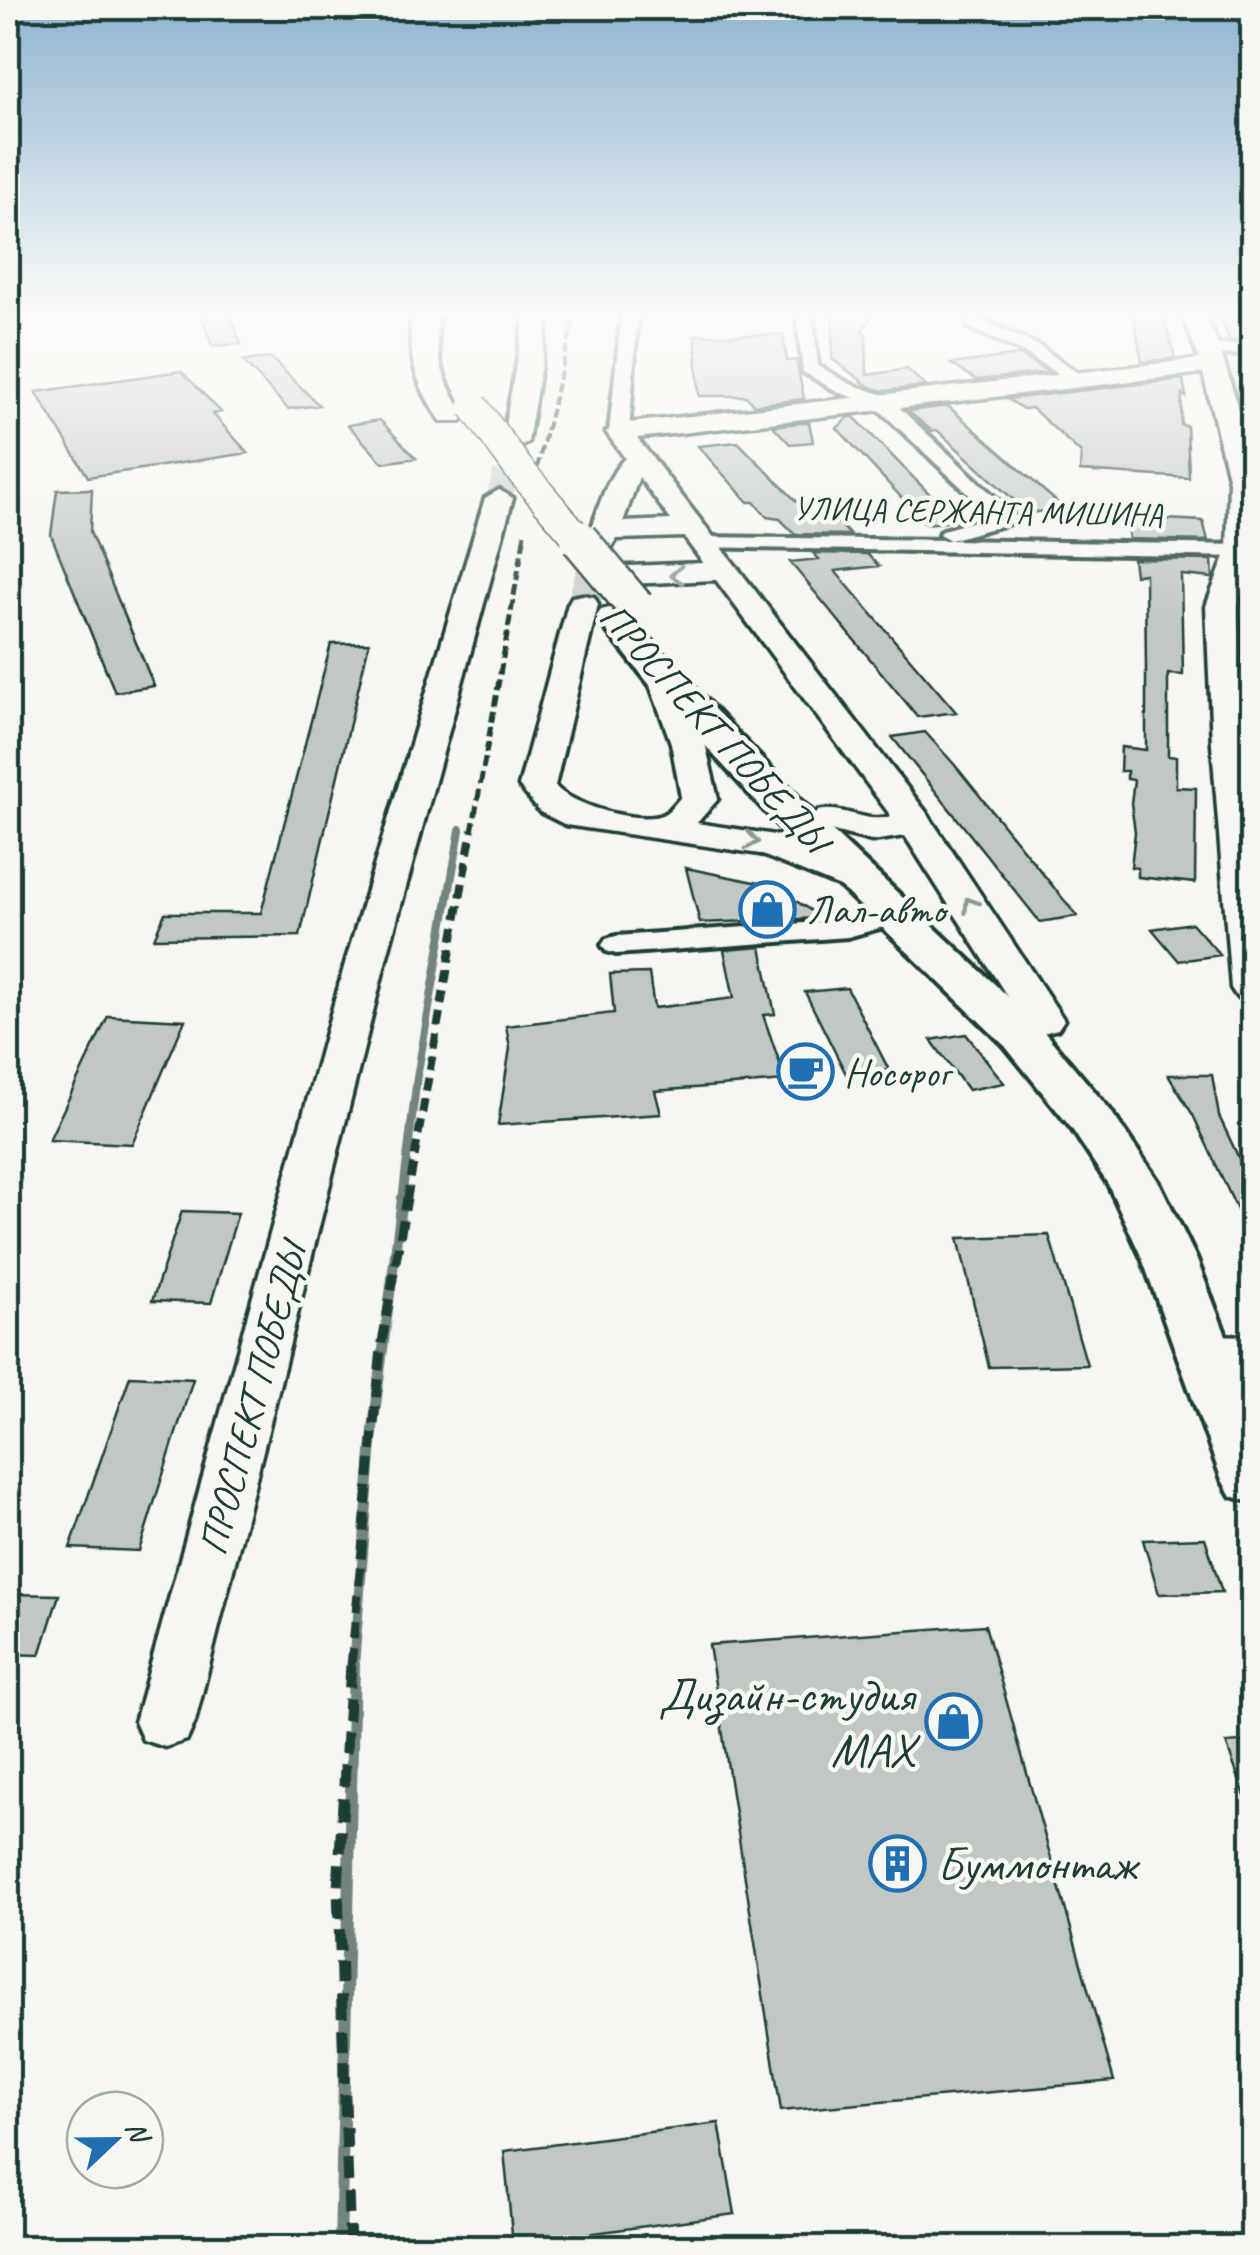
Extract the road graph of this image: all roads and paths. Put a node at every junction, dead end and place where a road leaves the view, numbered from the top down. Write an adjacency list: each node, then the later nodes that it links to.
1 (466, 416): 15 (main road, ПРОСПЕКТ ПОБЕДЫ)
2 (520, 416): 8 (street)
3 (620, 416): 7 (street)
4 (747, 416): 7 (street)
5 (897, 416): 12 (street)
6 (1225, 416): 13 (street)
7 (618, 432): 9 (street)
8 (515, 442)
9 (639, 460): 11 (street); 11 (street)
10 (499, 498): 27 (street, ПРОСПЕКТ ПОБЕДЫ)
11 (696, 536): 12 (street, УЛИЦА СЕРЖАНТА МИШИНА); 14 (street)
12 (917, 544): 13 (street, УЛИЦА СЕРЖАНТА МИШИНА)
13 (1247, 550): 23 (street)
14 (726, 572): 15 (street, ПРОСПЕКТ ПОБЕДЫ, one-way to 15); 18 (street)
15 (615, 601): 16 (main road, ПРОСПЕКТ ПОБЕДЫ); 17 (main road, ПРОСПЕКТ ПОБЕДЫ); 19 (street)
16 (663, 677): 19 (street); 20 (main road, ПРОСПЕКТ ПОБЕДЫ)
17 (831, 819): 18 (street); 24 (main road, ПРОСПЕКТ ПОБЕДЫ)
18 (914, 820): 24 (street, one-way to 18)
19 (655, 827): 20 (street, one-way to 20)
20 (858, 881): 21 (main road, ПРОСПЕКТ ПОБЕДЫ)
21 (894, 915): 22 (street); 25 (main road, ПРОСПЕКТ ПОБЕДЫ)
22 (616, 945)
23 (1252, 988)
24 (1042, 1020): 25 (main road, ПРОСПЕКТ ПОБЕДЫ)
25 (1239, 1372): 26 (main road, ПРОСПЕКТ ПОБЕДЫ)
26 (1252, 1480)
27 (165, 1722)

